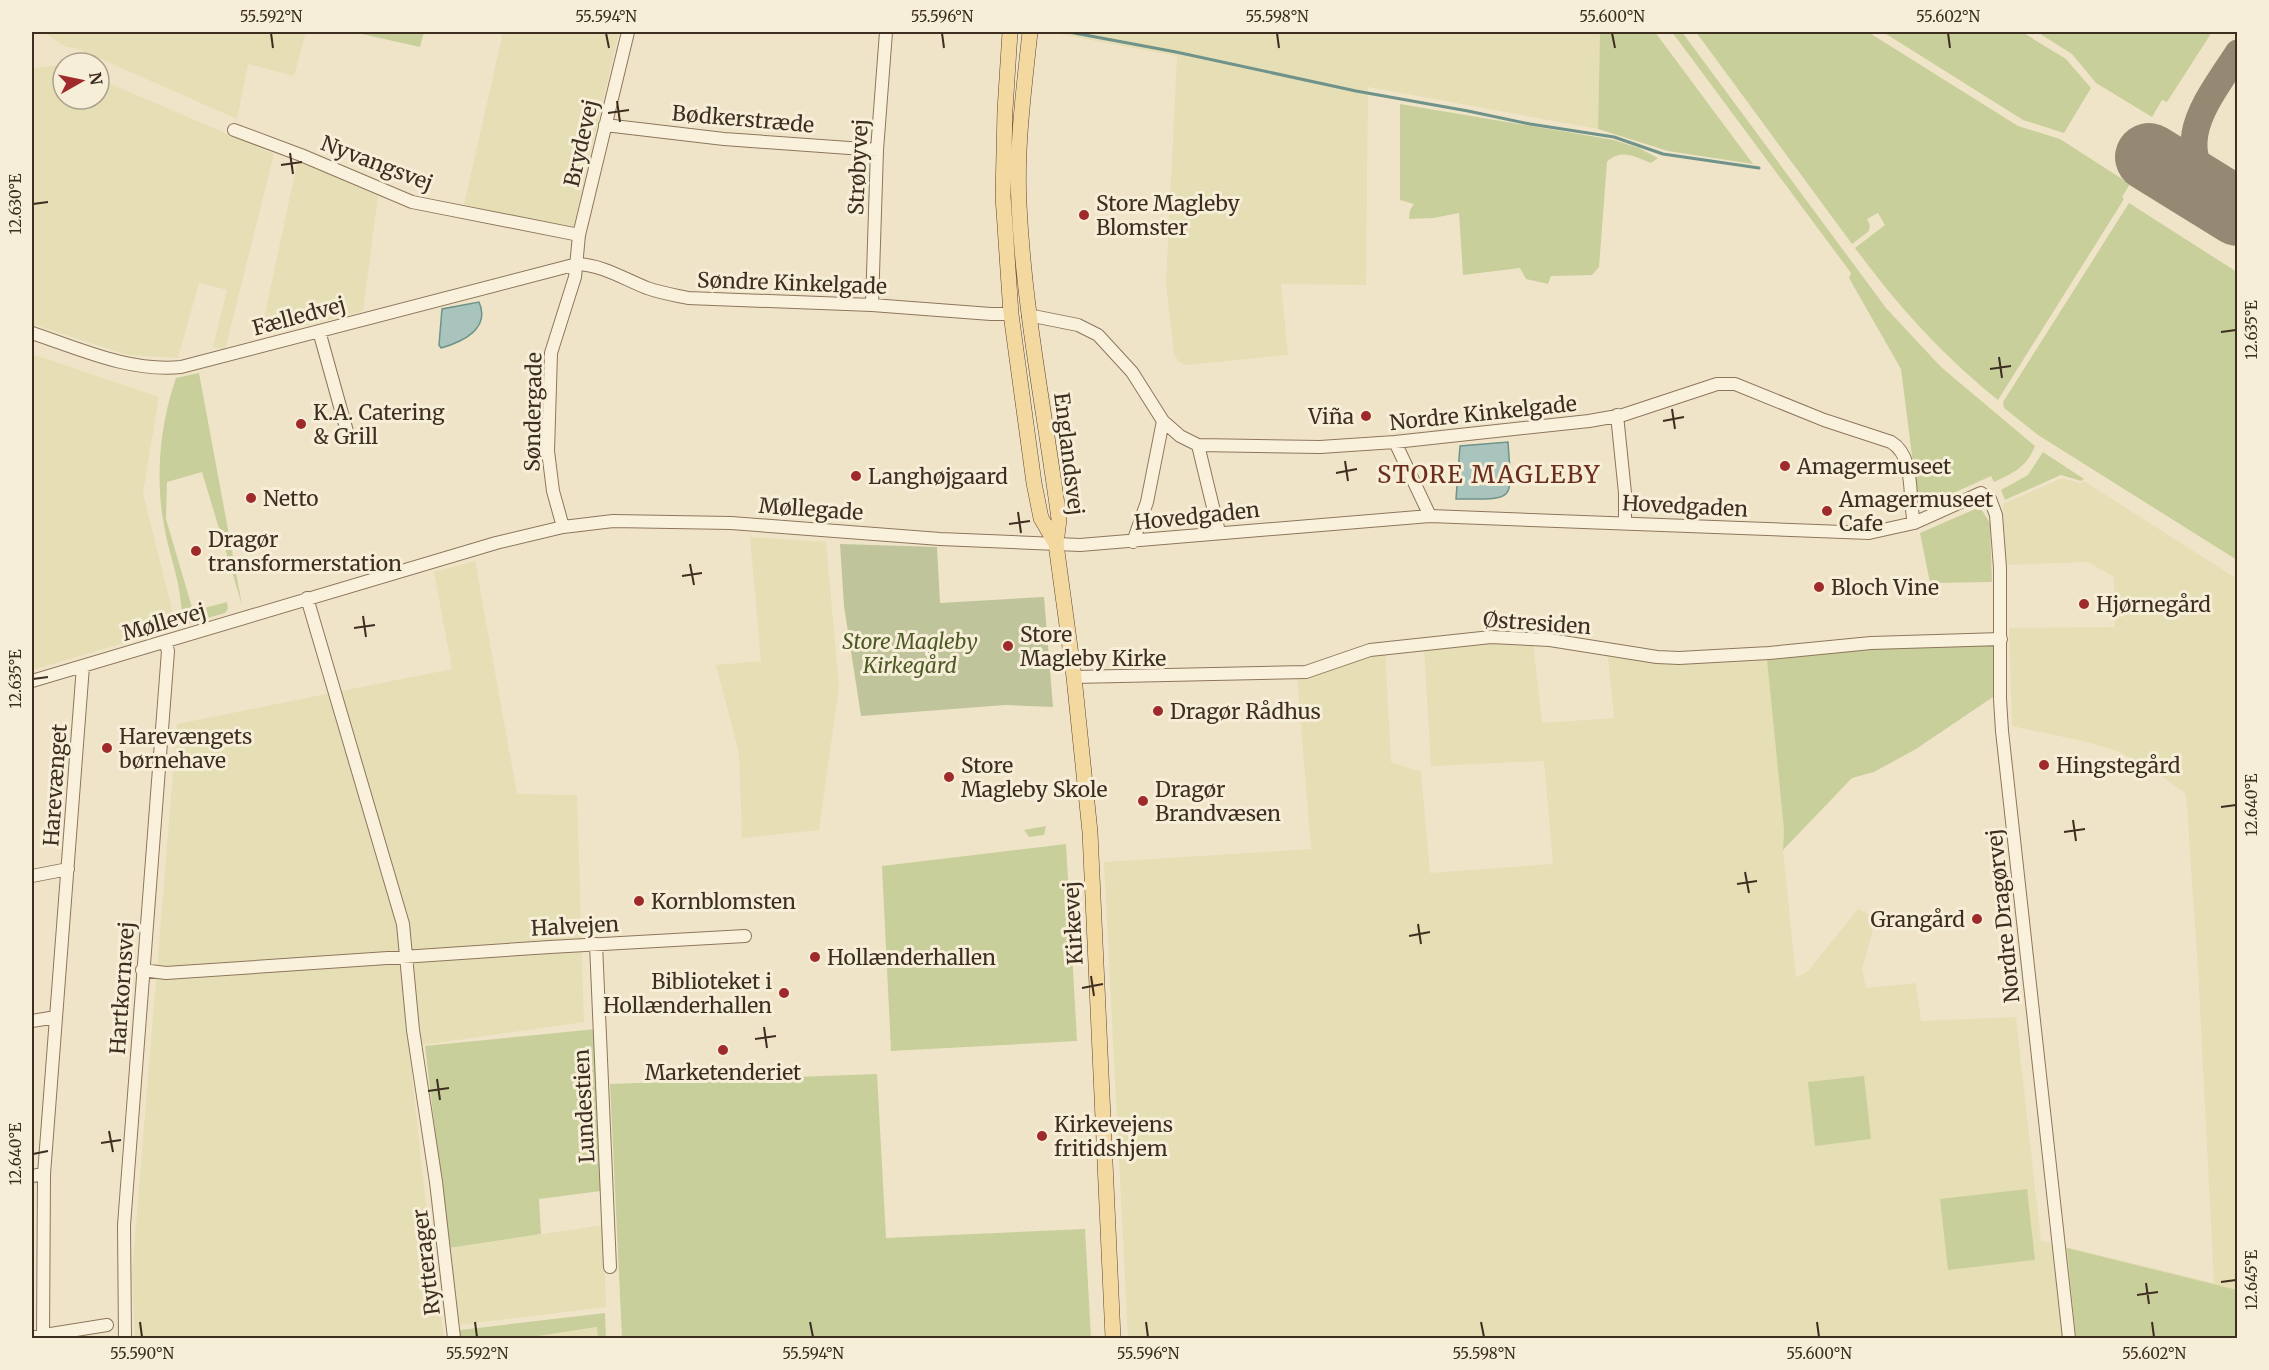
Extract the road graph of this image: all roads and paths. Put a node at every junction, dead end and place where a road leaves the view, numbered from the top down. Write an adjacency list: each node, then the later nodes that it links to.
1 (628, 32): 5 (street, Brydevej)
2 (886, 32): 7 (street, Strøbyvej)
3 (1010, 32): 11 (main road, Englandsvej)
4 (1030, 32): 12 (main road, Englandsvej)
5 (605, 125): 7 (street, Bødkerstræde); 8 (street, Brydevej)
6 (234, 130): 8 (street, Nyvangsvej)
7 (877, 150): 10 (street, Strøbyvej)
8 (579, 235): 9 (street, Brydevej)
9 (577, 264): 10 (street, Søndre Kinkelgade); 13 (street, Fælledvej); 24 (street, Søndergade)
10 (872, 305): 11 (street, Søndre Kinkelgade)
11 (1011, 314): 27 (main road, Englandsvej)
12 (1028, 315): 16 (street); 27 (main road, Englandsvej)
13 (319, 331): 14 (street, Fælledvej); 17 (street)
14 (32, 333)
15 (1617, 415): 18 (street, Nordre Kinkelgade); 22 (street); 23 (street, Nordre Kinkelgade)
16 (1163, 421): 19 (street); 26 (street)
17 (348, 435)
18 (1395, 442): 19 (street, Nordre Kinkelgade); 21 (street)
19 (1198, 445): 25 (street)
20 (1981, 494): 23 (street, Hovedgaden); 29 (street, Nordre Dragørvej)
21 (1430, 516): 22 (street, Hovedgaden); 25 (street, Hovedgaden)
22 (1625, 523): 23 (street, Hovedgaden)
23 (1914, 523)
24 (563, 527): 27 (street, Møllegade); 28 (street, Møllevej)
25 (1220, 532): 26 (street, Hovedgaden)
26 (1133, 542): 27 (street, Hovedgaden)
27 (1056, 544): 32 (main road, Kirkevej)
28 (307, 598): 30 (street, Møllevej); 38 (street)
29 (2001, 639): 32 (street, Østresiden); 49 (street, Nordre Dragørvej)
30 (165, 642): 31 (street, Møllevej); 39 (street, Hartkornsvej)
31 (83, 666): 33 (street, Møllevej); 34 (street, Harevænget)
32 (1074, 677): 48 (main road, Kirkevej)
33 (32, 681)
34 (68, 869): 35 (street); 40 (street, Harevænget)
35 (32, 876)
36 (745, 936): 37 (street, Halvejen)
37 (596, 944): 38 (street, Halvejen); 43 (street, Lundestien)
38 (408, 956): 39 (street, Halvejen); 47 (street, Rytterager)
39 (142, 970): 46 (street, Hartkornsvej)
40 (56, 1017): 41 (street); 42 (street, Harevænget)
41 (32, 1021)
42 (38, 1175): 45 (street, Harevænget)
43 (610, 1267)
44 (106, 1325): 45 (street)
45 (39, 1337)
46 (125, 1338)
47 (454, 1338)
48 (1113, 1338)
49 (2069, 1338)

